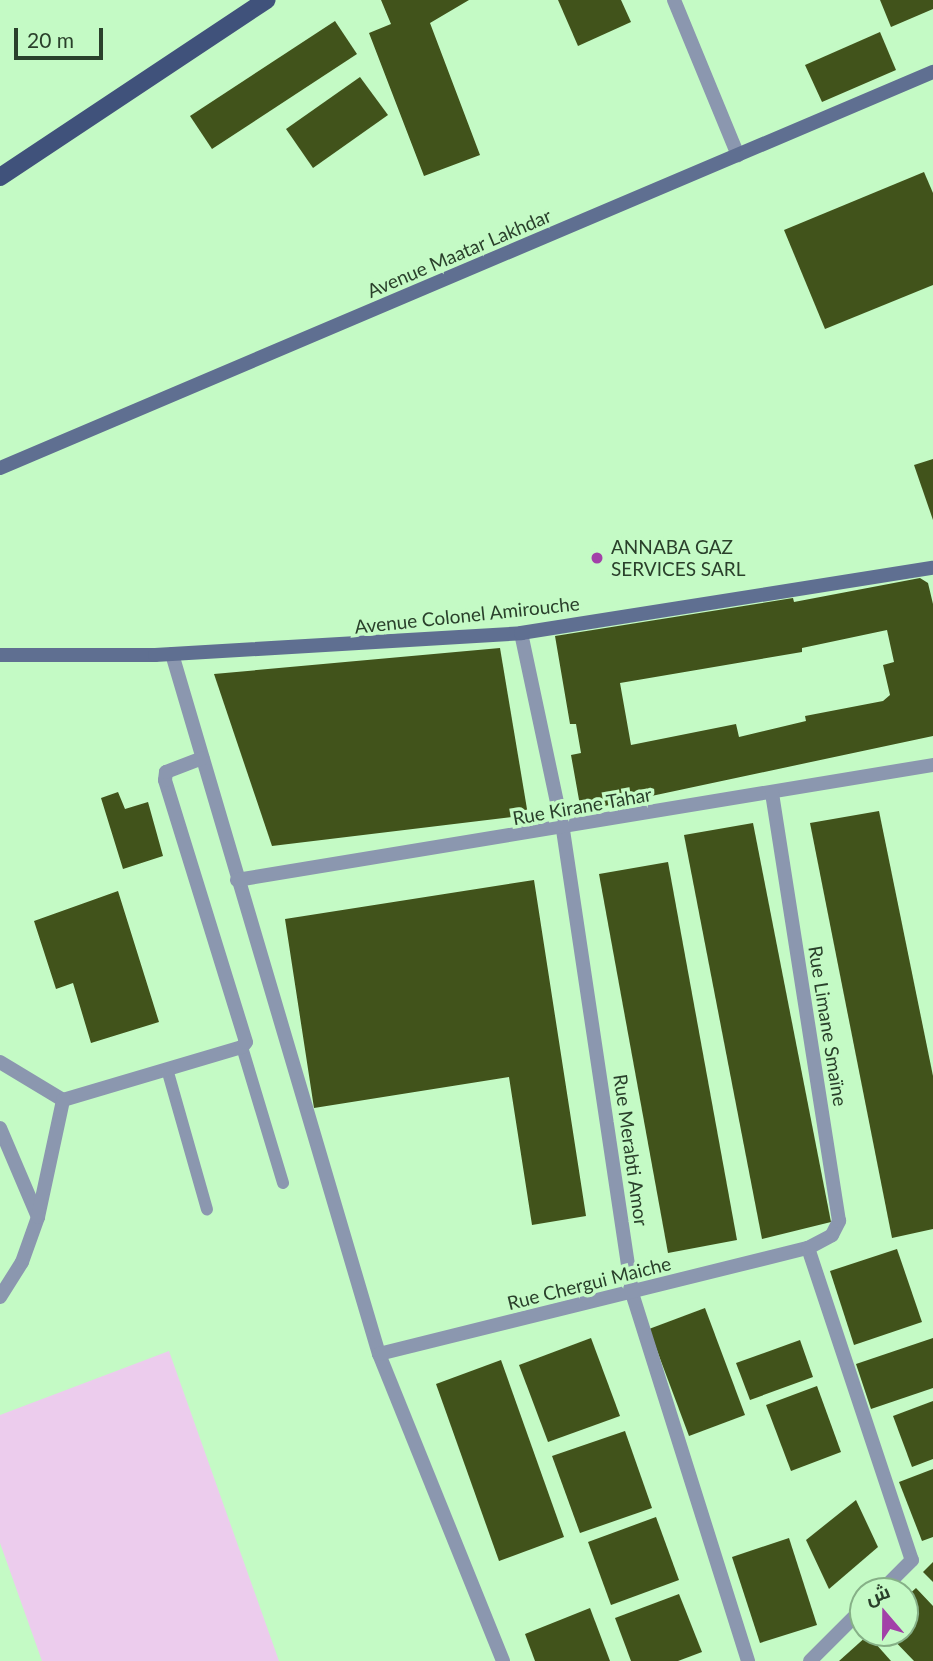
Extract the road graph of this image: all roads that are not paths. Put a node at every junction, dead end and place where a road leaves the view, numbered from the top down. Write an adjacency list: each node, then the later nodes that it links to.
1 (266, 0): 5 (main road)
2 (674, 0): 4 (street)
3 (933, 72): 4 (main road, Avenue Maatar Lakhdar)
4 (738, 155): 6 (main road, Avenue Maatar Lakhdar)
5 (0, 177)
6 (0, 468)
7 (933, 568): 8 (main road, Avenue Colonel Amirouche)
8 (521, 633): 9 (main road, Avenue Colonel Amirouche); 14 (street, Rue Merabti Amor)
9 (172, 654): 10 (main road, Avenue Colonel Amirouche); 11 (street)
10 (0, 655)
11 (202, 758): 15 (street); 16 (street)
12 (933, 765): 13 (street, Rue Kirane Tahar)
13 (772, 793): 14 (street, Rue Kirane Tahar); 24 (street, Rue Limane Smaïne)
14 (563, 830): 15 (street, Rue Kirane Tahar); 25 (street, Rue Merabti Amor)
15 (237, 880): 27 (street)
16 (242, 1047): 18 (street); 21 (lane)
17 (0, 1062): 19 (street)
18 (167, 1069): 19 (street); 22 (lane)
19 (63, 1100): 23 (street)
20 (0, 1128): 23 (street)
21 (283, 1183)
22 (207, 1209)
23 (38, 1217): 26 (street)
24 (808, 1248): 25 (street, Rue Chergui Maiche); 28 (street)
25 (632, 1293): 27 (street, Rue Chergui Maiche); 31 (street, Rue Merabti Amor)
26 (0, 1297)
27 (379, 1354): 30 (street)
28 (895, 1577)
29 (849, 1622): 32 (street)
30 (503, 1661)
31 (748, 1661)
32 (810, 1661)

